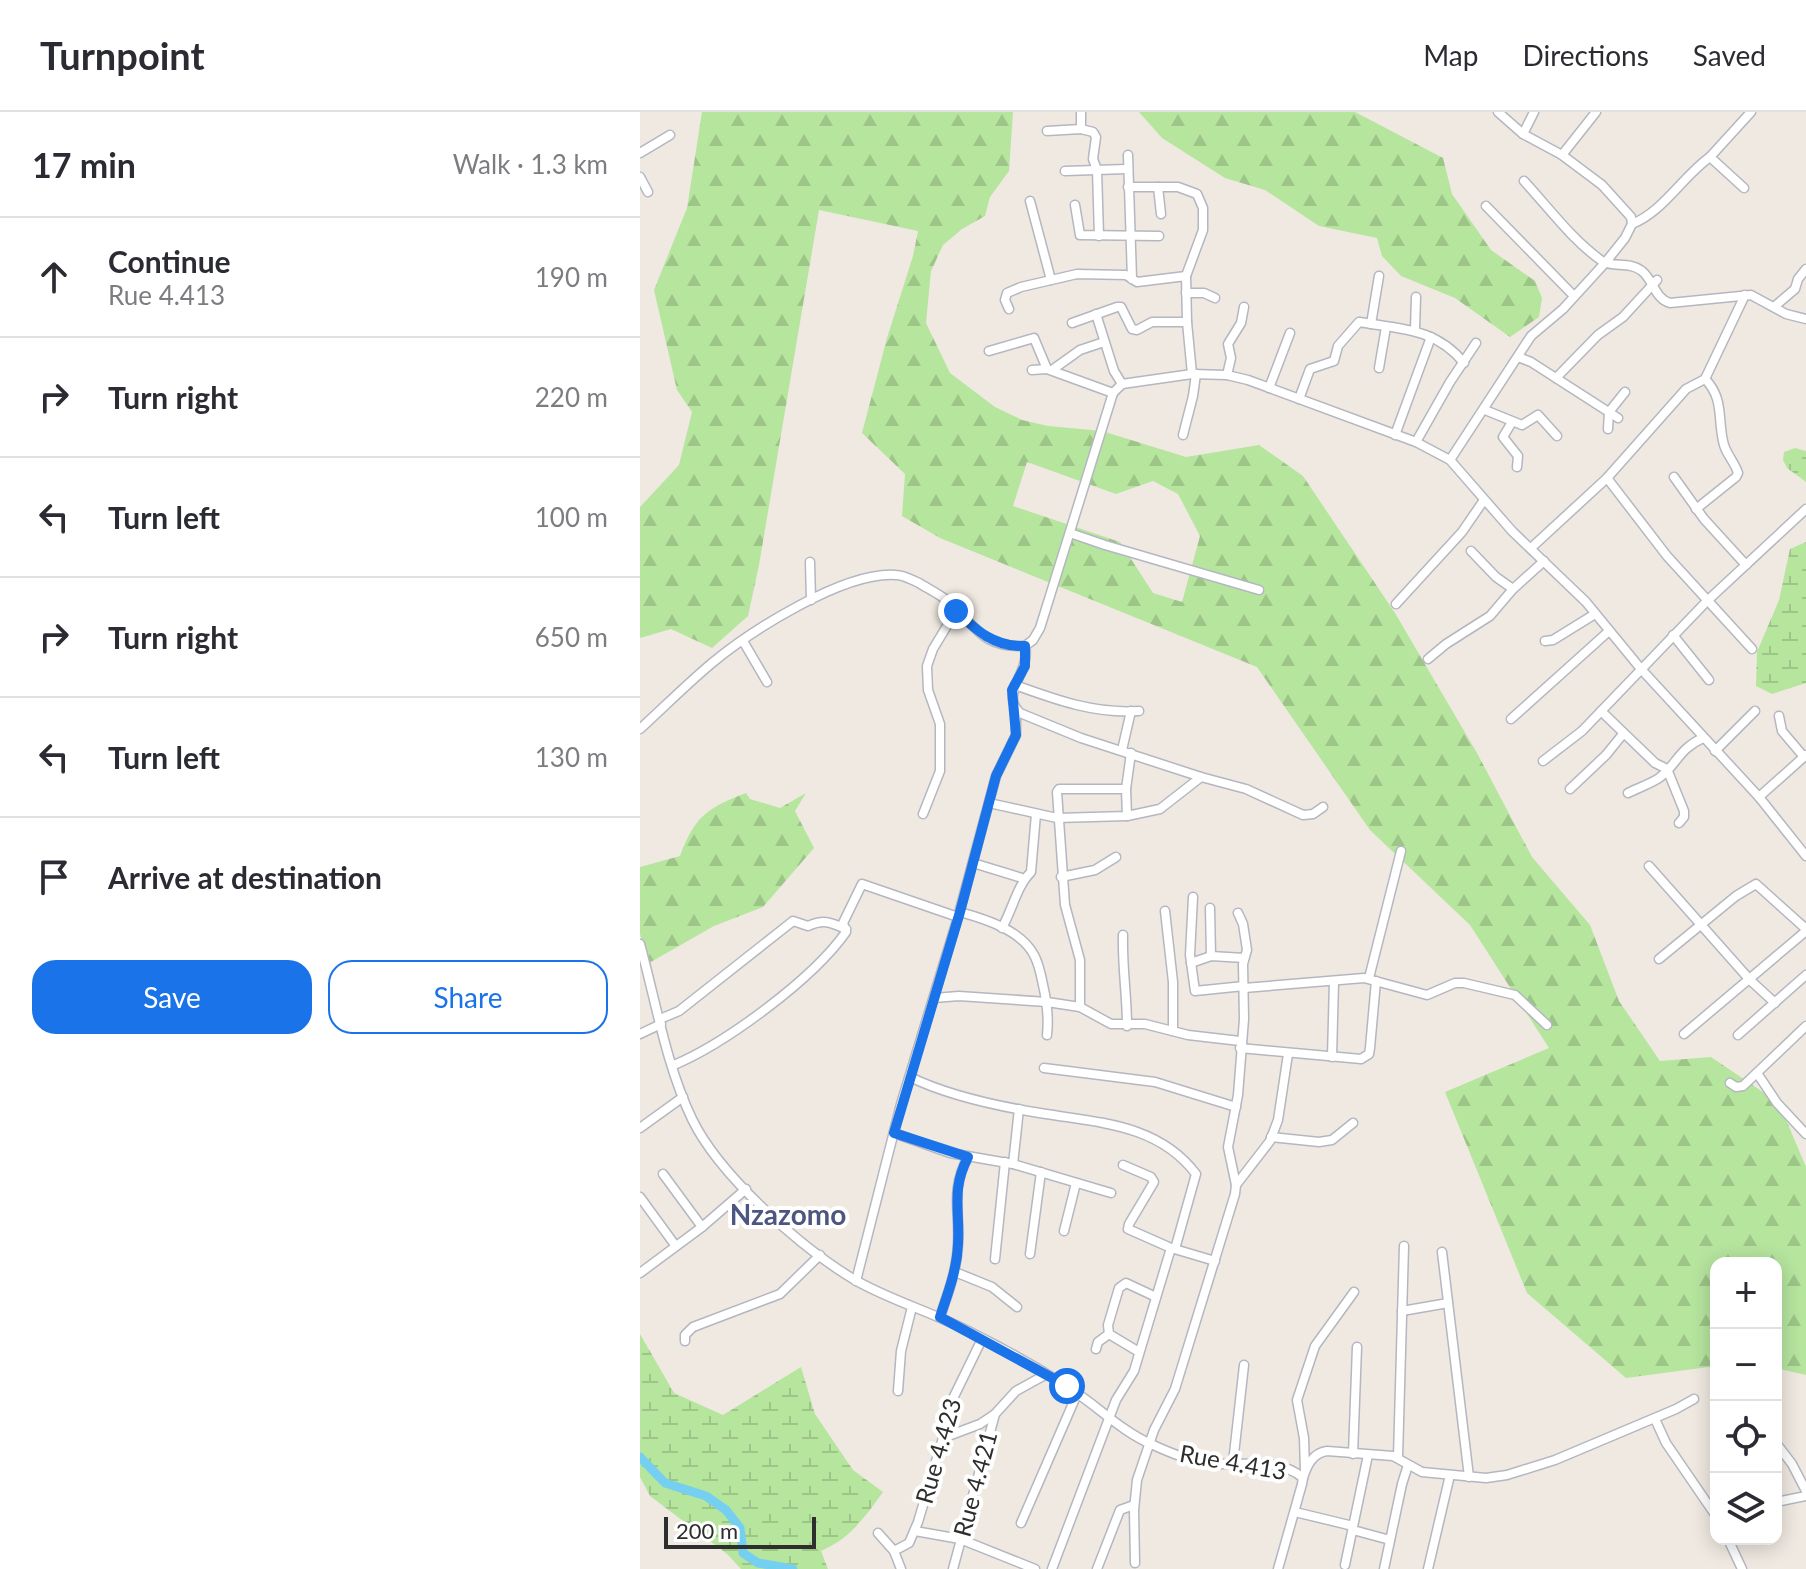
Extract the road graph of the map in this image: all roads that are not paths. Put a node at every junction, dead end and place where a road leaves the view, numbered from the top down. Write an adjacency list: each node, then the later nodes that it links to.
1 (1081, 112): 6 (street)
2 (1499, 112): 8 (street)
3 (1534, 112): 8 (street)
4 (1596, 112): 12 (street)
5 (1751, 112): 13 (street)
6 (1081, 129): 7 (street); 15 (street)
7 (1047, 131)
8 (1523, 134): 12 (street)
9 (670, 135): 10 (street)
10 (640, 153)
11 (1128, 155): 14 (street)
12 (1562, 155): 27 (street)
13 (1710, 157): 21 (street); 27 (street)
14 (1127, 169): 15 (street); 19 (street)
15 (1097, 170): 16 (street); 28 (street)
16 (1065, 171)
17 (640, 177): 22 (street)
18 (1524, 181): 31 (street)
19 (1128, 187): 20 (street); 29 (street)
20 (1158, 187): 26 (street); 33 (street)
21 (1744, 188)
22 (648, 192)
23 (1030, 201): 36 (street)
24 (1075, 205): 28 (street)
25 (1486, 206): 40 (street)
26 (1161, 214)
27 (1632, 224): 31 (street)
28 (1099, 236): 29 (street)
29 (1129, 236): 30 (street); 35 (street)
30 (1159, 236)
31 (1605, 263): 37 (street); 40 (street)
32 (1806, 269): 44 (street)
33 (1186, 276): 35 (street); 38 (street)
34 (1379, 276): 50 (street)
35 (1132, 279): 36 (street)
36 (1051, 280): 45 (street)
37 (1655, 283): 39 (street); 65 (street)
38 (1186, 293): 42 (street); 48 (street)
39 (1745, 295): 44 (street); 66 (street)
40 (1574, 296): 58 (street)
41 (1416, 297): 52 (street)
42 (1215, 298)
43 (1244, 307): 64 (street)
44 (1774, 307): 47 (street)
45 (1009, 309)
46 (1096, 314): 48 (street); 49 (street); 55 (street)
47 (1806, 319)
48 (1187, 322): 63 (street)
49 (1072, 323)
50 (1371, 324): 51 (street); 71 (street)
51 (1386, 327): 52 (street); 60 (street)
52 (1415, 329): 54 (street)
53 (1290, 333): 68 (street)
54 (1431, 337): 59 (street); 78 (street)
55 (1104, 342): 61 (street); 67 (street)
56 (1476, 343): 59 (street)
57 (989, 351): 61 (street)
58 (1518, 357): 65 (street); 72 (street)
59 (1464, 363): 80 (street)
60 (1379, 368)
61 (1050, 369): 62 (street); 70 (street)
62 (1032, 370)
63 (1194, 374): 64 (street); 67 (street); 77 (street)
64 (1227, 375): 68 (street)
65 (1556, 378): 73 (street)
66 (1705, 379): 84 (street); 86 (street)
67 (1122, 384): 70 (street)
68 (1269, 388): 71 (street)
69 (1625, 392): 73 (street)
70 (1113, 393): 88 (street)
71 (1299, 399): 78 (street)
72 (1485, 410): 75 (street); 81 (street)
73 (1609, 412): 74 (street); 76 (street)
74 (1618, 418)
75 (1512, 422): 79 (street); 82 (street)
76 (1608, 429)
77 (1183, 435)
78 (1395, 435): 80 (street)
79 (1557, 436)
80 (1416, 442): 81 (street)
81 (1450, 460): 85 (street)
82 (1517, 467)
83 (1674, 477): 86 (street)
84 (1607, 478): 89 (street); 97 (street)
85 (1484, 500): 89 (street); 98 (street)
86 (1696, 509): 93 (street)
87 (1806, 509): 93 (street)
88 (1070, 533): 95 (street); 105 (street)
89 (1531, 548): 91 (street)
90 (1471, 551): 94 (street)
91 (1544, 561): 94 (street); 100 (street)
92 (810, 562): 96 (street)
93 (1746, 565): 97 (street)
94 (1513, 589): 107 (street)
95 (1259, 590)
96 (811, 600): 99 (street); 103 (street)
97 (1707, 601): 102 (street); 106 (street)
98 (1396, 604)
99 (956, 611): 105 (street); 132 (street)
100 (1595, 614): 101 (street); 104 (street)
101 (1609, 631): 108 (street); 116 (street)
102 (1673, 635): 108 (street); 109 (street)
103 (743, 641): 110 (street); 117 (street)
104 (1545, 641)
105 (1025, 646): 111 (street)
106 (1752, 649)
107 (1428, 659)
108 (1641, 669): 113 (street); 119 (street)
109 (1709, 680)
110 (767, 682)
111 (1015, 685): 112 (street); 121 (street)
112 (1016, 710): 121 (street); 130 (street)
113 (1601, 711): 118 (street); 123 (street)
114 (1755, 711): 120 (street)
115 (1779, 716): 122 (street)
116 (1511, 719)
117 (640, 729)
118 (1623, 734): 124 (street); 127 (street)
119 (1703, 738): 120 (street); 124 (street)
120 (1715, 751): 129 (street)
121 (1126, 752): 125 (street); 126 (street)
122 (1805, 756): 129 (street)
123 (1543, 761)
124 (1667, 769): 128 (street); 136 (street)
125 (1201, 777): 131 (street); 134 (street)
126 (1126, 789): 134 (street); 135 (street)
127 (1570, 789)
128 (1628, 793)
129 (1759, 797): 138 (street)
130 (989, 803): 133 (street); 140 (street)
131 (1323, 807)
132 (923, 814)
133 (1036, 814): 135 (street); 143 (street)
134 (1127, 816): 135 (street)
135 (1057, 818): 142 (street)
136 (1679, 823)
137 (1401, 851): 161 (street)
138 (1806, 856)
139 (1116, 857): 142 (street)
140 (973, 863): 143 (street); 148 (street)
141 (1649, 866): 149 (street)
142 (1061, 877): 168 (street)
143 (1022, 878): 150 (street)
144 (1193, 897): 158 (street)
145 (1210, 908): 155 (street)
146 (1165, 911): 173 (street)
147 (1238, 913): 156 (street)
148 (959, 914): 150 (street); 151 (street); 165 (street)
149 (1702, 925): 152 (street); 157 (street); 162 (street)
150 (1002, 928): 166 (street)
151 (846, 929): 169 (street); 181 (street)
152 (1806, 930): 162 (street)
153 (1123, 935): 171 (street)
154 (640, 944): 159 (street, Rue 4.413)
155 (1211, 956): 156 (street); 158 (street)
156 (1244, 958): 164 (street)
157 (1659, 959)
158 (1191, 963): 164 (street)
159 (644, 973): 169 (street, Rue 4.413)
160 (1806, 975): 167 (street)
161 (1373, 980): 163 (street); 170 (street); 180 (street)
162 (1750, 980): 167 (street); 175 (street)
163 (1334, 981): 164 (street); 180 (street)
164 (1244, 987): 178 (street)
165 (934, 998): 166 (street); 184 (street)
166 (1047, 1002): 168 (street); 176 (street)
167 (1775, 1003): 177 (street)
168 (1080, 1007): 171 (street)
169 (661, 1021): 174 (street); 181 (street, Rue 4.413)
170 (1547, 1025)
171 (1127, 1026): 173 (street)
172 (1806, 1026): 183 (street)
173 (1173, 1031): 178 (street)
174 (640, 1034)
175 (1684, 1034)
176 (1047, 1035)
177 (1738, 1035)
178 (1240, 1045): 179 (street); 187 (street)
179 (1288, 1054): 180 (street); 193 (street)
180 (1332, 1057)
181 (674, 1065): 186 (street, Rue 4.413)
182 (1044, 1068): 187 (street)
183 (1757, 1073): 185 (street); 192 (street)
184 (910, 1077): 188 (street); 191 (street)
185 (1730, 1083)
186 (683, 1097): 190 (street); 201 (street, Rue 4.413)
187 (1236, 1107): 200 (street)
188 (1019, 1109): 195 (street); 208 (street)
189 (1353, 1123): 193 (street)
190 (640, 1128)
191 (894, 1133): 194 (street); 216 (street)
192 (1806, 1134)
193 (1271, 1137): 200 (street)
194 (968, 1157): 195 (street); 214 (street)
195 (1009, 1163): 197 (street); 212 (street)
196 (1123, 1165): 208 (street)
197 (1041, 1172): 199 (street); 210 (street)
198 (663, 1174): 204 (street)
199 (1076, 1183): 202 (street); 205 (street)
200 (1236, 1185): 213 (street)
201 (746, 1189): 204 (street); 211 (street, Rue 4.413)
202 (1111, 1193)
203 (640, 1197): 206 (street)
204 (702, 1227): 206 (street)
205 (1064, 1231)
206 (675, 1245): 215 (street)
207 (1404, 1246): 222 (street)
208 (1173, 1248): 213 (street); 218 (street)
209 (1442, 1252): 219 (street)
210 (1030, 1254)
211 (820, 1255): 216 (street, Rue 4.413); 226 (street)
212 (995, 1259)
213 (1215, 1261): 239 (street)
214 (955, 1272): 221 (street); 223 (street)
215 (640, 1273)
216 (856, 1281): 220 (street, Rue 4.413)
217 (1354, 1292): 246 (street)
218 (1156, 1297): 224 (street); 229 (street)
219 (1448, 1303): 222 (street); 248 (street)
220 (912, 1307): 223 (street, Rue 4.413); 232 (street)
221 (1017, 1307)
222 (1402, 1311): 243 (street)
223 (940, 1317): 225 (street, Rue 4.413)
224 (1109, 1334): 228 (street); 229 (street)
225 (982, 1339): 231 (street, Rue 4.413); 238 (street, Rue 4.423)
226 (685, 1341)
227 (1357, 1347): 241 (street)
228 (1096, 1349)
229 (1139, 1352): 236 (street)
230 (1244, 1365): 244 (street)
231 (1045, 1375): 233 (street, Rue 4.413); 235 (street, Rue 4.421)
232 (898, 1391)
233 (1077, 1394): 236 (street, Rue 4.413); 254 (street)
234 (1694, 1399): 237 (street)
235 (995, 1414): 238 (street); 258 (street, Rue 4.421)
236 (1109, 1419): 239 (street, Rue 4.413); 267 (street)
237 (1655, 1419): 248 (street); 252 (street)
238 (943, 1438): 255 (street, Rue 4.423)
239 (1149, 1444): 244 (street, Rue 4.413); 251 (street)
240 (1782, 1451): 249 (street)
241 (1353, 1454): 242 (street); 246 (street)
242 (1368, 1455): 243 (street); 256 (street)
243 (1398, 1457): 245 (street)
244 (1233, 1463): 246 (street, Rue 4.413)
245 (1408, 1465): 247 (street); 259 (street)
246 (1304, 1474): 253 (street, Rue 4.413)
247 (1450, 1475): 248 (street); 271 (street)
248 (1469, 1477)
249 (1806, 1493): 250 (street)
250 (1782, 1500)
251 (1134, 1505): 262 (street); 268 (street)
252 (1710, 1507)
253 (1295, 1512): 256 (street); 269 (street, Rue 4.413)
254 (1021, 1523)
255 (916, 1526): 258 (street); 261 (street)
256 (1353, 1528): 259 (street); 263 (street)
257 (878, 1533): 261 (street)
258 (960, 1539): 265 (street, Rue 4.421); 266 (street)
259 (1390, 1540): 270 (street)
260 (1731, 1545): 272 (street)
261 (894, 1551): 264 (street)
262 (1135, 1563)
263 (1345, 1565)
264 (901, 1569)
265 (953, 1569)
266 (1035, 1569)
267 (1052, 1569)
268 (1097, 1569)
269 (1278, 1569)
270 (1384, 1569)
271 (1428, 1569)
272 (1742, 1569)

